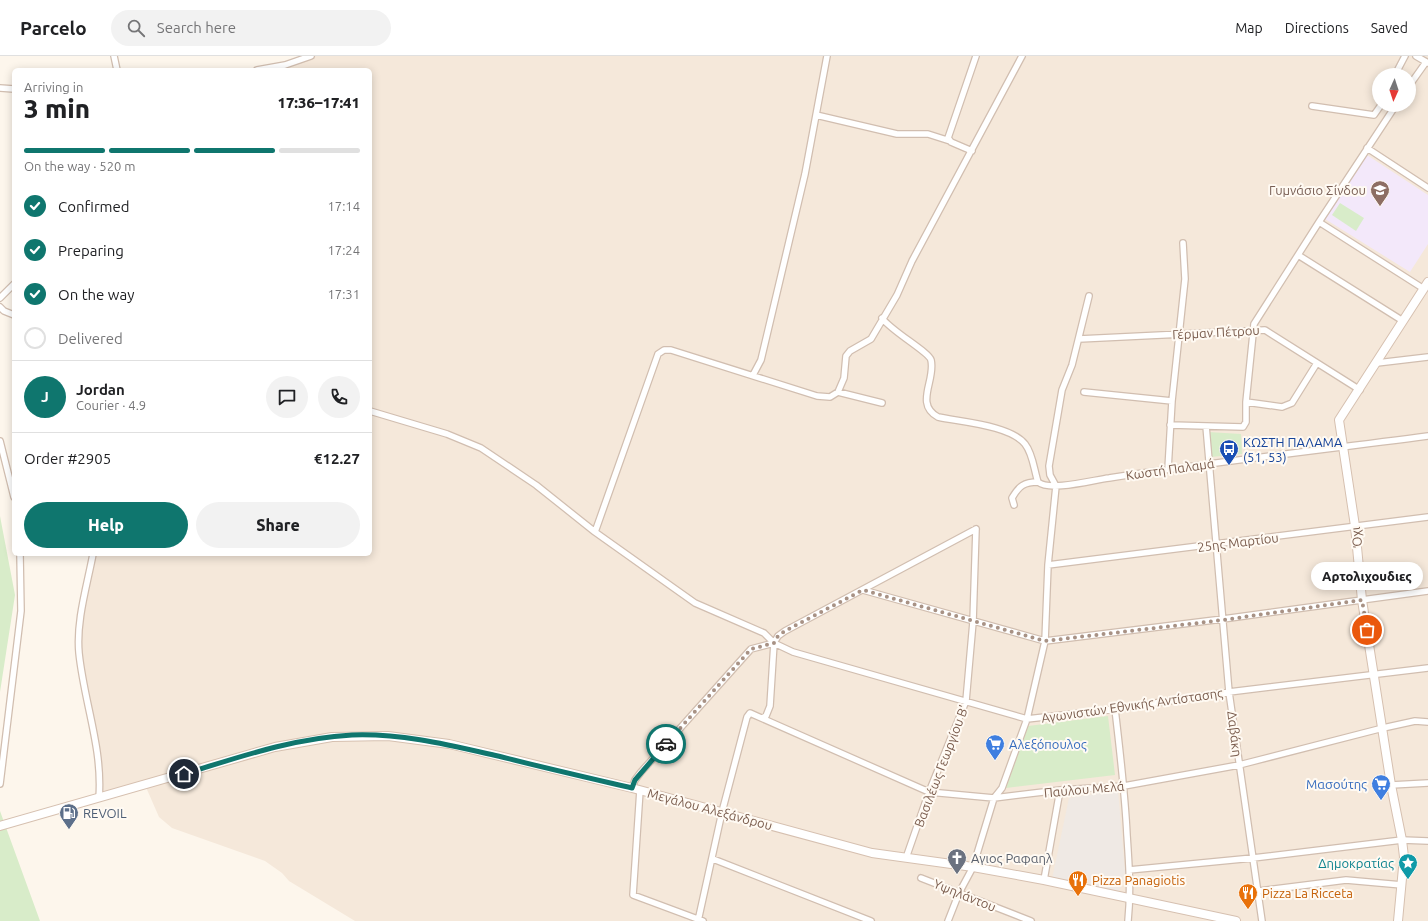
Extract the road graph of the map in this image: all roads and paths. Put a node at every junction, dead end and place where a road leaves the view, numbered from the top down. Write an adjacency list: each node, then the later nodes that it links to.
1 (114, 56): 9 (street)
2 (827, 56): 18 (street)
3 (976, 56): 19 (street)
4 (1022, 56): 21 (street)
5 (1405, 56): 11 (street)
6 (1416, 56): 8 (street)
7 (307, 57): 10 (street)
8 (1427, 63): 12 (street)
9 (117, 68)
10 (268, 68)
11 (1399, 68)
12 (1416, 77)
13 (0, 88): 14 (street)
14 (12, 89)
15 (1312, 106): 16 (street)
16 (1376, 112)
17 (1391, 112): 20 (street)
18 (816, 115): 19 (street); 40 (street)
19 (950, 141): 21 (street)
20 (1367, 148): 22 (street); 23 (street)
21 (972, 151): 32 (street)
22 (1428, 188)
23 (1319, 222): 25 (street); 27 (street)
24 (1183, 243): 35 (street)
25 (1298, 254): 33 (street); 34 (street)
26 (12, 286): 29 (street)
27 (1426, 286): 33 (street, Όχι)
28 (1089, 296): 36 (street)
29 (0, 298)
30 (0, 307): 31 (street)
31 (12, 313)
32 (882, 318): 42 (street); 55 (street)
33 (1403, 322): 39 (street, Όχι)
34 (1252, 331): 35 (street, Γέρμαν Πέτρου); 38 (street, Γέρμαν Πέτρου); 45 (street)
35 (1179, 334): 36 (street, Γέρμαν Πέτρου); 44 (street)
36 (1079, 339): 56 (street)
37 (1428, 357): 39 (street)
38 (1317, 363): 41 (street, Γέρμαν Πέτρου); 45 (street)
39 (1377, 363): 41 (street, Όχι)
40 (753, 375): 42 (street); 61 (street)
41 (1360, 390): 52 (street, Όχι)
42 (838, 392): 46 (street)
43 (1084, 392): 44 (street)
44 (1172, 401): 48 (street)
45 (1246, 402): 49 (street)
46 (882, 403)
47 (372, 412): 61 (street, Αγωνιστών Εθνικής Αντίστασης)
48 (1170, 424): 49 (street); 54 (street)
49 (1206, 426): 53 (street, Δαβάκη)
50 (1428, 436): 52 (street, Κωστή Παλαμά)
51 (0, 441): 57 (street)
52 (1342, 448): 53 (street, Κωστή Παλαμά); 60 (street, Όχι)
53 (1209, 463): 54 (street, Κωστή Παλαμά); 62 (street, Δαβάκη)
54 (1168, 469): 56 (street, Κωστή Παλαμά)
55 (1038, 482): 56 (street); 58 (street)
56 (1056, 486): 65 (street)
57 (12, 489)
58 (1014, 505)
59 (1428, 517): 60 (street, 25ης Μαρτίου)
60 (1355, 526): 62 (street, 25ης Μαρτίου); 68 (street, Όχι)
61 (595, 532): 72 (street, Αγωνιστών Εθνικής Αντίστασης)
62 (1216, 544): 65 (street, 25ης Μαρτίου); 69 (street, Δαβάκη)
63 (20, 556): 84 (street)
64 (94, 556): 90 (street)
65 (1048, 565): 71 (street)
66 (863, 590): 70 (street); 70 (street, Βασιλέως Γεωργίου Β'); 72 (street)
67 (1428, 591): 68 (street)
68 (1362, 600): 69 (street); 74 (street, Όχι)
69 (1223, 620): 71 (street); 75 (street, Δαβάκη)
70 (973, 622): 71 (street); 76 (street, Βασιλέως Γεωργίου Β')
71 (1045, 641): 79 (street)
72 (774, 643): 76 (street, Αγωνιστών Εθνικής Αντίστασης); 78 (street); 87 (street)
73 (1428, 668): 74 (street, Αγωνιστών Εθνικής Αντίστασης)
74 (1374, 675): 75 (street, Αγωνιστών Εθνικής Αντίστασης); 81 (street, Όχι)
75 (1229, 692): 77 (street, Αγωνιστών Εθνικής Αντίστασης); 82 (street, Δαβάκη)
76 (966, 701): 79 (street, Αγωνιστών Εθνικής Αντίστασης); 89 (street, Βασιλέως Γεωργίου Β')
77 (1115, 709): 79 (street, Αγωνιστών Εθνικής Αντίστασης); 86 (street)
78 (762, 718): 89 (street, Παύλου Μελά); 92 (street, Παύλου Μελά)
79 (1027, 719): 91 (street)
80 (1428, 722): 81 (street, Παύλου Μελά)
81 (1382, 728): 82 (street, Παύλου Μελά); 85 (street, Όχι)
82 (1239, 765): 86 (street, Παύλου Μελά); 97 (street, Δαβάκη)
83 (1428, 783): 85 (street)
84 (0, 784)
85 (1391, 785): 94 (street, Όχι)
86 (1124, 786): 88 (street, Παύλου Μελά); 100 (street)
87 (636, 789): 90 (street, Μεγάλου Αλεξάνδρου); 92 (street, Μεγάλου Αλεξάνδρου); 107 (street)
88 (1060, 790): 91 (street, Παύλου Μελά); 102 (street)
89 (930, 792): 91 (street, Παύλου Μελά); 96 (street, Βασιλέως Γεωργίου Β')
90 (100, 798): 93 (street, Μεγάλου Αλεξάνδρου)
91 (994, 798): 99 (street)
92 (722, 812): 96 (street, Μεγάλου Αλεξάνδρου); 98 (street)
93 (0, 826)
94 (1402, 840): 95 (street); 97 (street); 103 (street)
95 (1428, 841)
96 (906, 858): 99 (street, Μεγάλου Αλεξάνδρου)
97 (1253, 858): 100 (street); 104 (street, Δαβάκη)
98 (713, 859): 107 (street); 108 (street)
99 (973, 866): 102 (street, Μεγάλου Αλεξάνδρου); 105 (street)
100 (1130, 870): 106 (street)
101 (921, 878): 105 (street, Υψηλάντου)
102 (1044, 880): 106 (street, Μεγάλου Αλεξάνδρου)
103 (1402, 885): 104 (street); 114 (street)
104 (1258, 891): 113 (street, Δαβάκη)
105 (959, 893): 109 (street); 110 (street, Υψηλάντου)
106 (1130, 899): 111 (street); 112 (street, Μεγάλου Αλεξάνδρου)
107 (700, 920)
108 (871, 921)
109 (948, 921)
110 (1031, 921)
111 (1128, 921)
112 (1236, 921)
113 (1262, 921)
114 (1398, 921)

